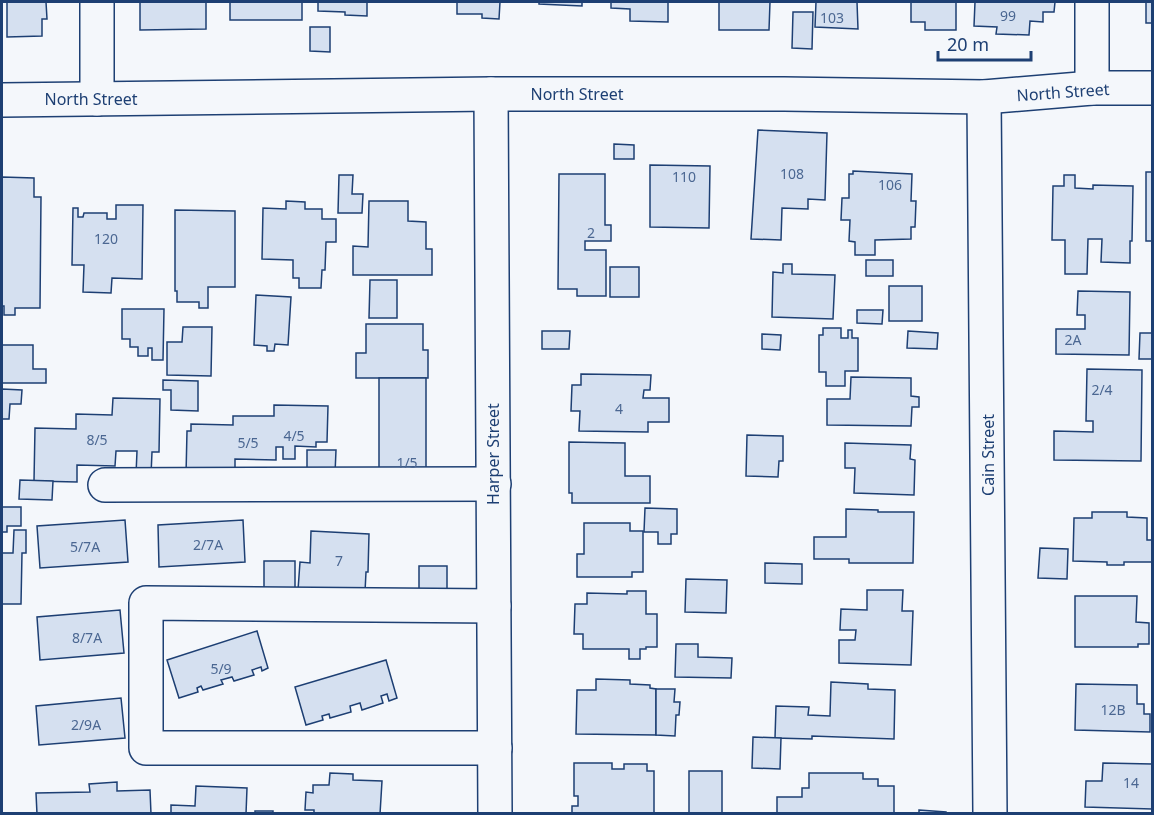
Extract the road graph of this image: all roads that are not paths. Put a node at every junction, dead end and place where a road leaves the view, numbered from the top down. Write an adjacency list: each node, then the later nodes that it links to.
1 (97, 2): 7 (street)
2 (1092, 2): 3 (street)
3 (1092, 88): 4 (street, North Street); 6 (street, North Street)
4 (1152, 88)
5 (491, 94): 6 (street, North Street); 7 (street, North Street); 9 (street, Harper Street)
6 (984, 97): 14 (street, Cain Street)
7 (97, 99): 8 (street, North Street)
8 (2, 100)
9 (494, 484): 10 (street); 11 (street, Harper Street)
10 (105, 485)
11 (494, 606): 12 (street, Harper Street); 12 (street)
12 (495, 748): 13 (street, Harper Street)
13 (495, 813)
14 (990, 813)

